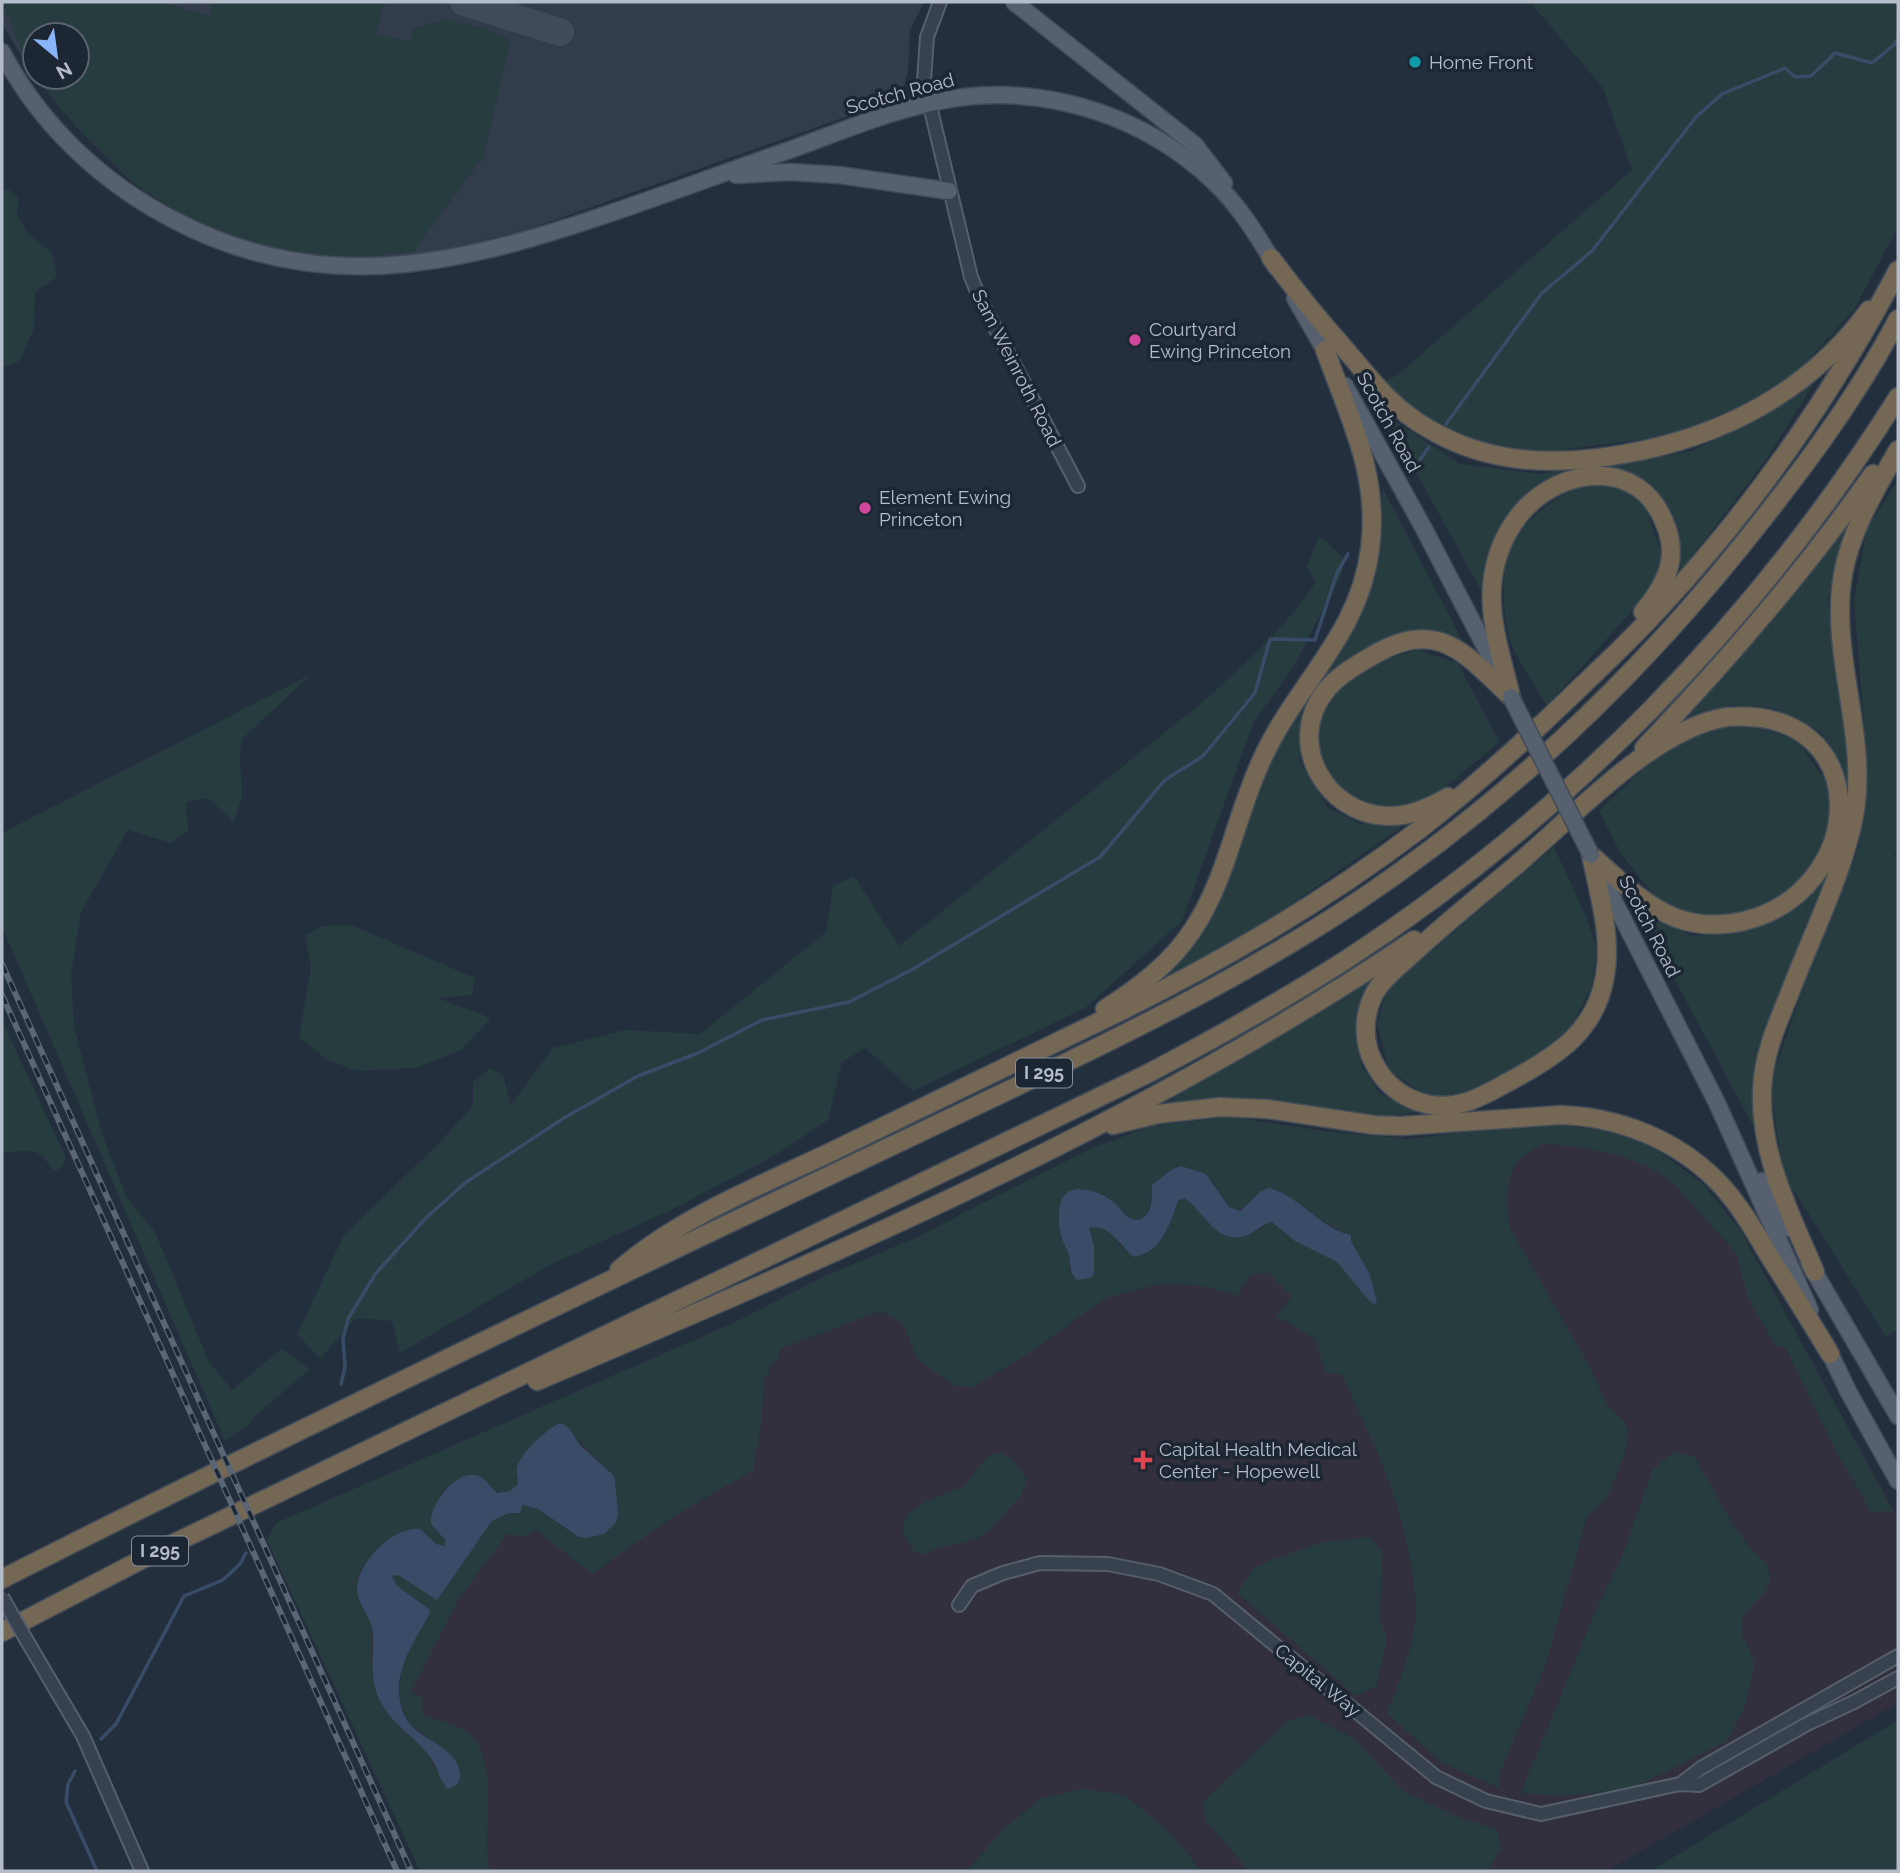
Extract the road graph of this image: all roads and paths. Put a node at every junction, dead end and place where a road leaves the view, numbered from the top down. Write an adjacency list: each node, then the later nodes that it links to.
1 (940, 2): 4 (street, Sam Weinroth Road)
2 (1014, 2): 7 (main road)
3 (2, 52): 5 (main road, Scotch Road)
4 (928, 103): 5 (main road, Scotch Road); 6 (street, Sam Weinroth Road); 7 (main road, Scotch Road)
5 (696, 183): 6 (main road)
6 (949, 191): 15 (street, Sam Weinroth Road)
7 (1243, 215): 8 (main road, Scotch Road)
8 (1272, 258): 9 (highway); 11 (main road, Scotch Road)
9 (1898, 268): 17 (highway)
10 (1898, 320): 26 (highway, I 295)
11 (1325, 350): 16 (main road, Scotch Road); 22 (highway)
12 (1898, 397): 29 (highway, I 295)
13 (1898, 439): 19 (highway)
14 (1898, 450): 25 (highway)
15 (1078, 486)
16 (1511, 697): 17 (highway); 18 (highway); 20 (main road, Scotch Road, bridge)
17 (1562, 704): 18 (highway)
18 (1502, 759): 22 (highway)
19 (1613, 781): 20 (highway); 21 (highway)
20 (1591, 855): 21 (highway); 23 (main road, Scotch Road)
21 (1489, 887): 24 (highway)
22 (961, 1088): 26 (highway)
23 (1717, 1103): 25 (main road, Scotch Road); 27 (main road, Scotch Road)
24 (1057, 1145): 27 (highway); 29 (highway)
25 (1815, 1272): 28 (main road, Scotch Road)
26 (603, 1284): 31 (highway, I 295)
27 (1830, 1354): 30 (main road, Scotch Road)
28 (1898, 1416)
29 (320, 1473): 34 (highway, I 295)
30 (1898, 1481)
31 (2, 1579)
32 (2, 1597): 38 (street, bridge)
33 (958, 1605): 37 (street, Capital Way)
34 (2, 1632)
35 (1898, 1656): 37 (street, Capital Way)
36 (1898, 1678): 37 (street, Capital Way)
37 (1680, 1784)
38 (142, 1871)

